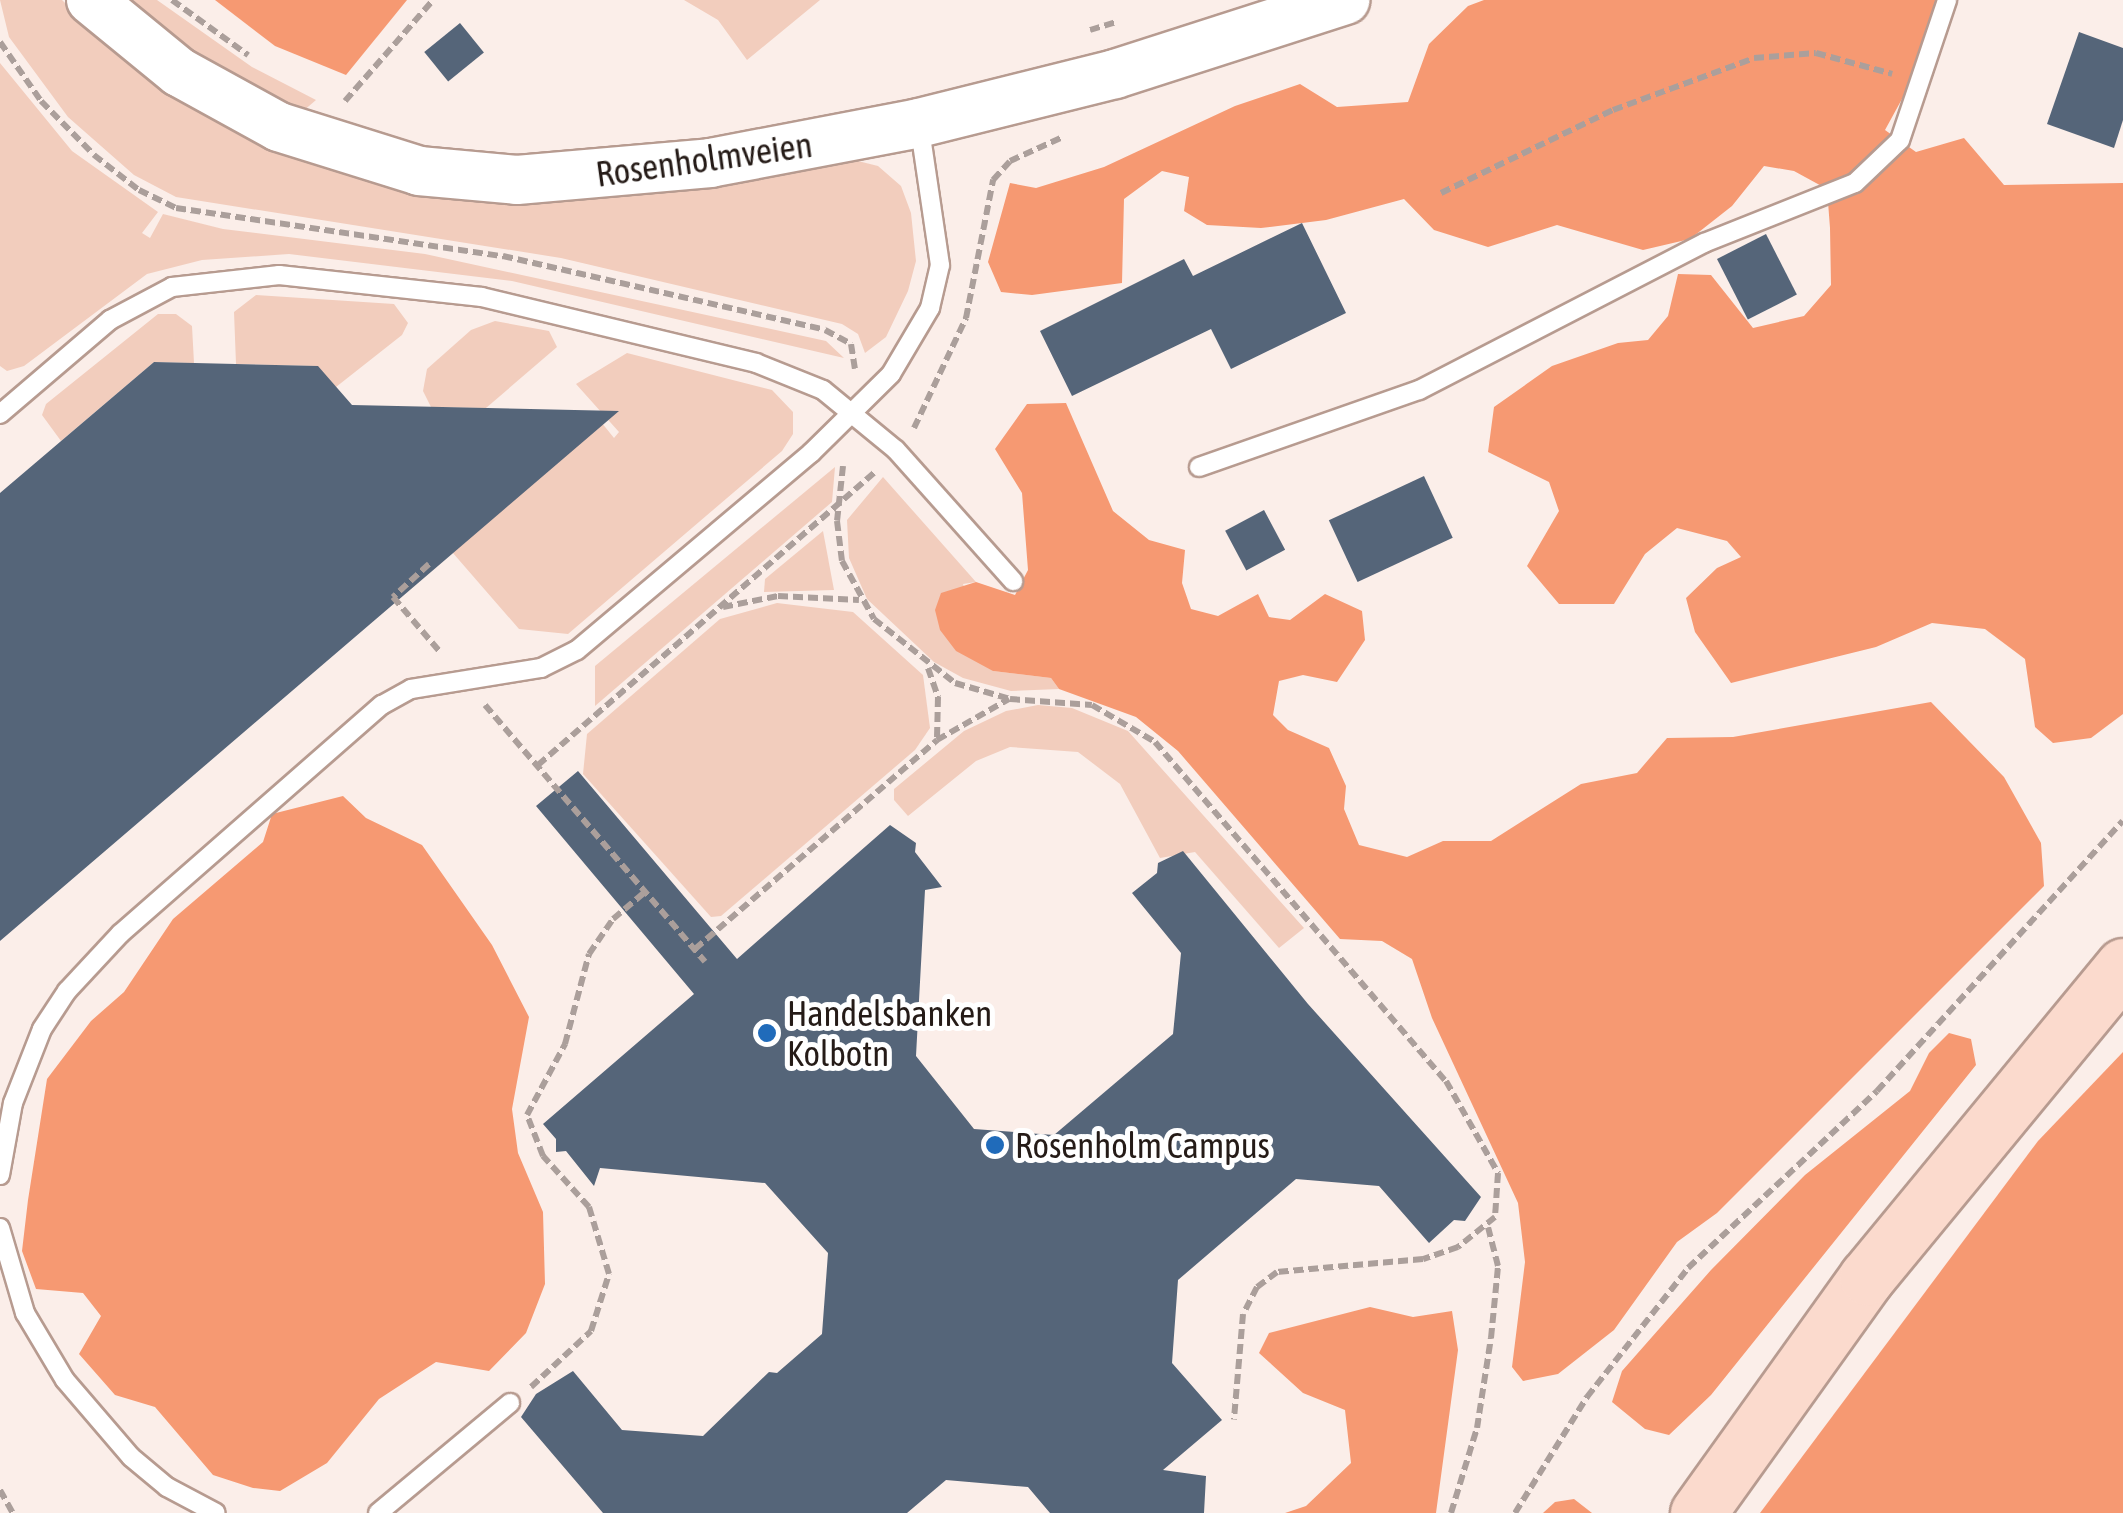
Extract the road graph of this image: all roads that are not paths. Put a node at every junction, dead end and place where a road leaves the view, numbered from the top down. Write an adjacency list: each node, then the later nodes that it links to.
1 (91, 0): 4 (street, Rosenholmveien)
2 (1344, 0): 4 (street, Rosenholmveien)
3 (1947, 0): 7 (lane)
4 (919, 122): 5 (lane)
5 (854, 412): 6 (lane); 8 (lane); 10 (lane)
6 (0, 414)
7 (1198, 467)
8 (1013, 581)
9 (2123, 966): 15 (main road)
10 (0, 1175)
11 (0, 1228): 13 (lane)
12 (510, 1404): 14 (lane)
13 (216, 1513)
14 (378, 1513)
15 (1698, 1513)

